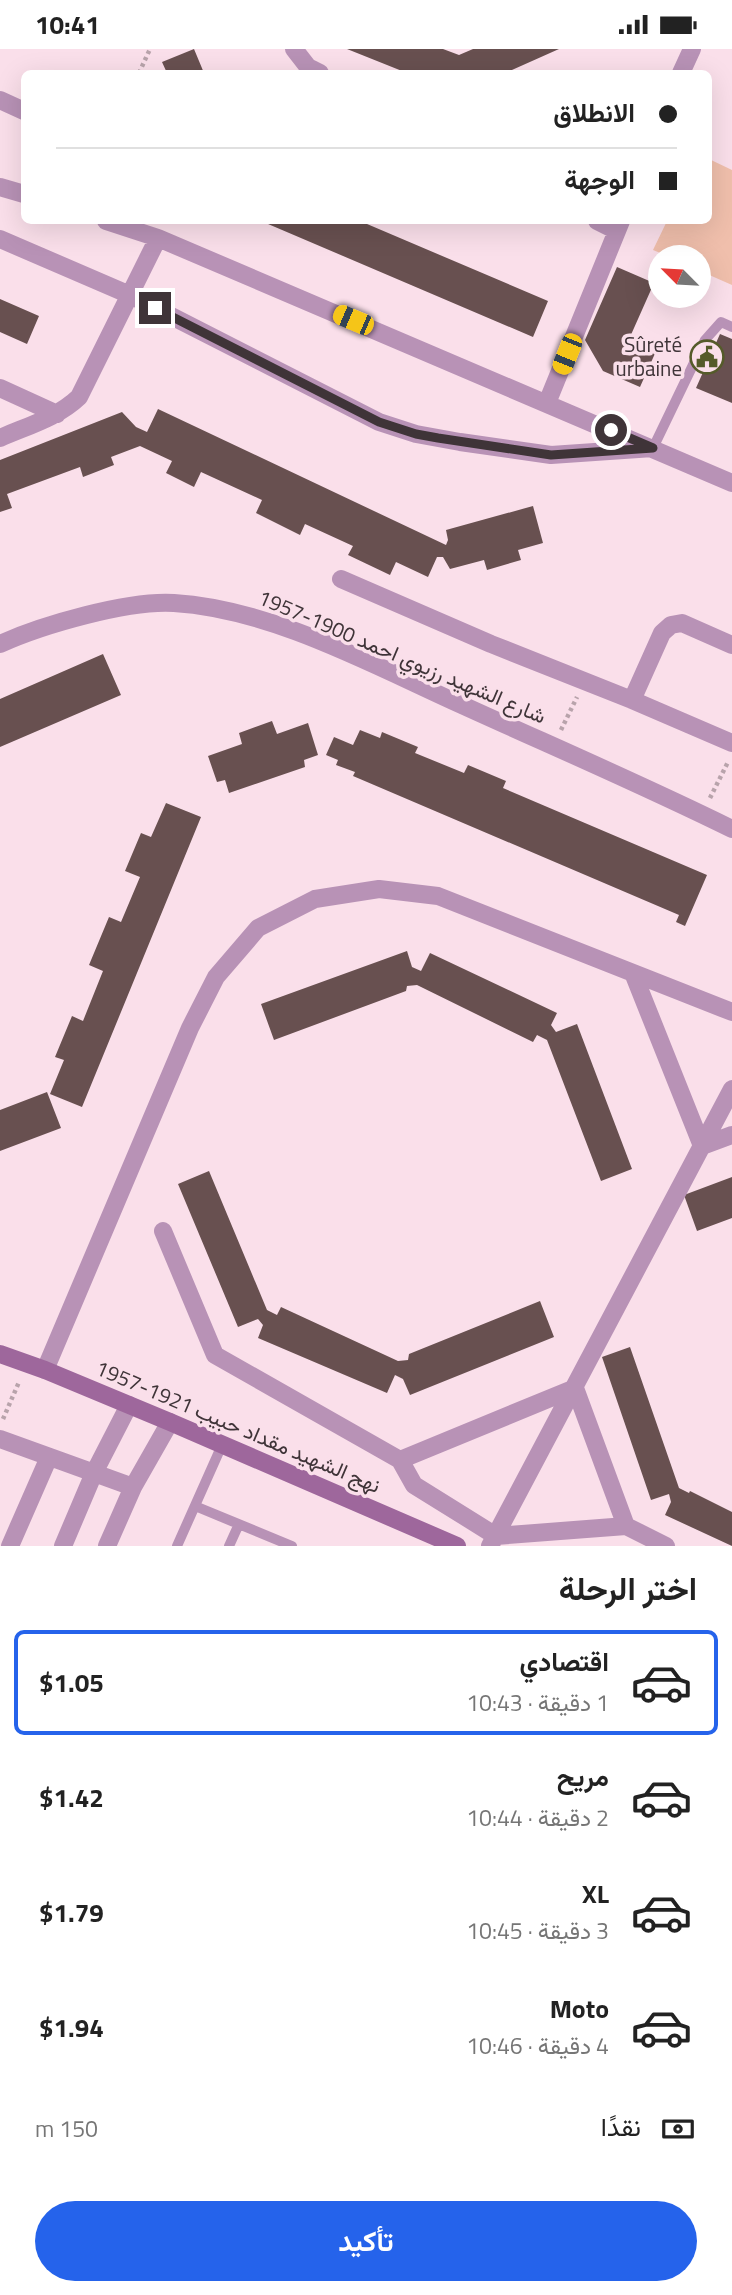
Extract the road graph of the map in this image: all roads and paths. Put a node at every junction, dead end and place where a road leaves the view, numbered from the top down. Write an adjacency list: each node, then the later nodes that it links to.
1 (150, 49): 4 (path)
2 (294, 49): 5 (street)
3 (692, 49): 6 (street)
4 (140, 70)
5 (314, 70)
6 (682, 70)
7 (0, 100): 8 (street)
8 (21, 110)
9 (0, 187): 10 (street)
10 (21, 193)
11 (134, 225): 13 (street)
12 (619, 226): 18 (street)
13 (158, 238): 15 (street); 18 (street)
14 (0, 239): 15 (street)
15 (130, 295): 19 (street); 21 (street)
16 (732, 327): 21 (lane)
17 (0, 388): 19 (street)
18 (547, 403): 21 (street)
19 (57, 414): 20 (street)
20 (0, 438)
21 (653, 448): 22 (street)
22 (732, 483)
23 (341, 579): 26 (street)
24 (0, 645): 29 (street, شارع الشهيد رزيوي احمد 1900-1957)
25 (732, 645): 27 (street)
26 (585, 681): 27 (street); 29 (path)
27 (632, 700): 28 (street)
28 (732, 743)
29 (553, 747): 31 (street, شارع الشهيد رزيوي احمد 1900-1957)
30 (732, 754): 31 (path)
31 (702, 814): 32 (street, شارع الشهيد رزيوي احمد 1900-1957)
32 (732, 829)
33 (633, 972): 34 (street); 37 (street); 41 (street)
34 (732, 1011)
35 (732, 1089): 37 (street)
36 (732, 1135): 37 (street)
37 (702, 1146): 42 (street)
38 (163, 1231): 49 (street)
39 (0, 1354): 40 (street, نهج الشهيد مقداد حبيب 1921-1957)
40 (27, 1363): 41 (street, نهج الشهيد مقداد حبيب 1921-1957); 45 (path)
41 (45, 1370): 43 (street, نهج الشهيد مقداد حبيب 1921-1957)
42 (575, 1388): 49 (street); 54 (street); 55 (street)
43 (129, 1405): 44 (street, نهج الشهيد مقداد حبيب 1921-1957); 50 (street)
44 (170, 1422): 47 (street, نهج الشهيد مقداد حبيب 1921-1957); 51 (street)
45 (0, 1426)
46 (0, 1439): 48 (street)
47 (222, 1445): 52 (lane); 63 (street, نهج الشهيد مقداد حبيب 1921-1957)
48 (49, 1457): 50 (street); 57 (street)
49 (400, 1460): 55 (street)
50 (94, 1473): 51 (street); 58 (street)
51 (133, 1487): 59 (street)
52 (195, 1506): 53 (lane); 60 (lane)
53 (239, 1524): 56 (lane); 61 (lane)
54 (626, 1526): 55 (street); 64 (street)
55 (493, 1541)
56 (271, 1542): 62 (lane)
57 (10, 1546)
58 (63, 1546)
59 (107, 1546)
60 (177, 1546)
61 (229, 1546)
62 (292, 1546)
63 (457, 1546)
64 (666, 1546)

